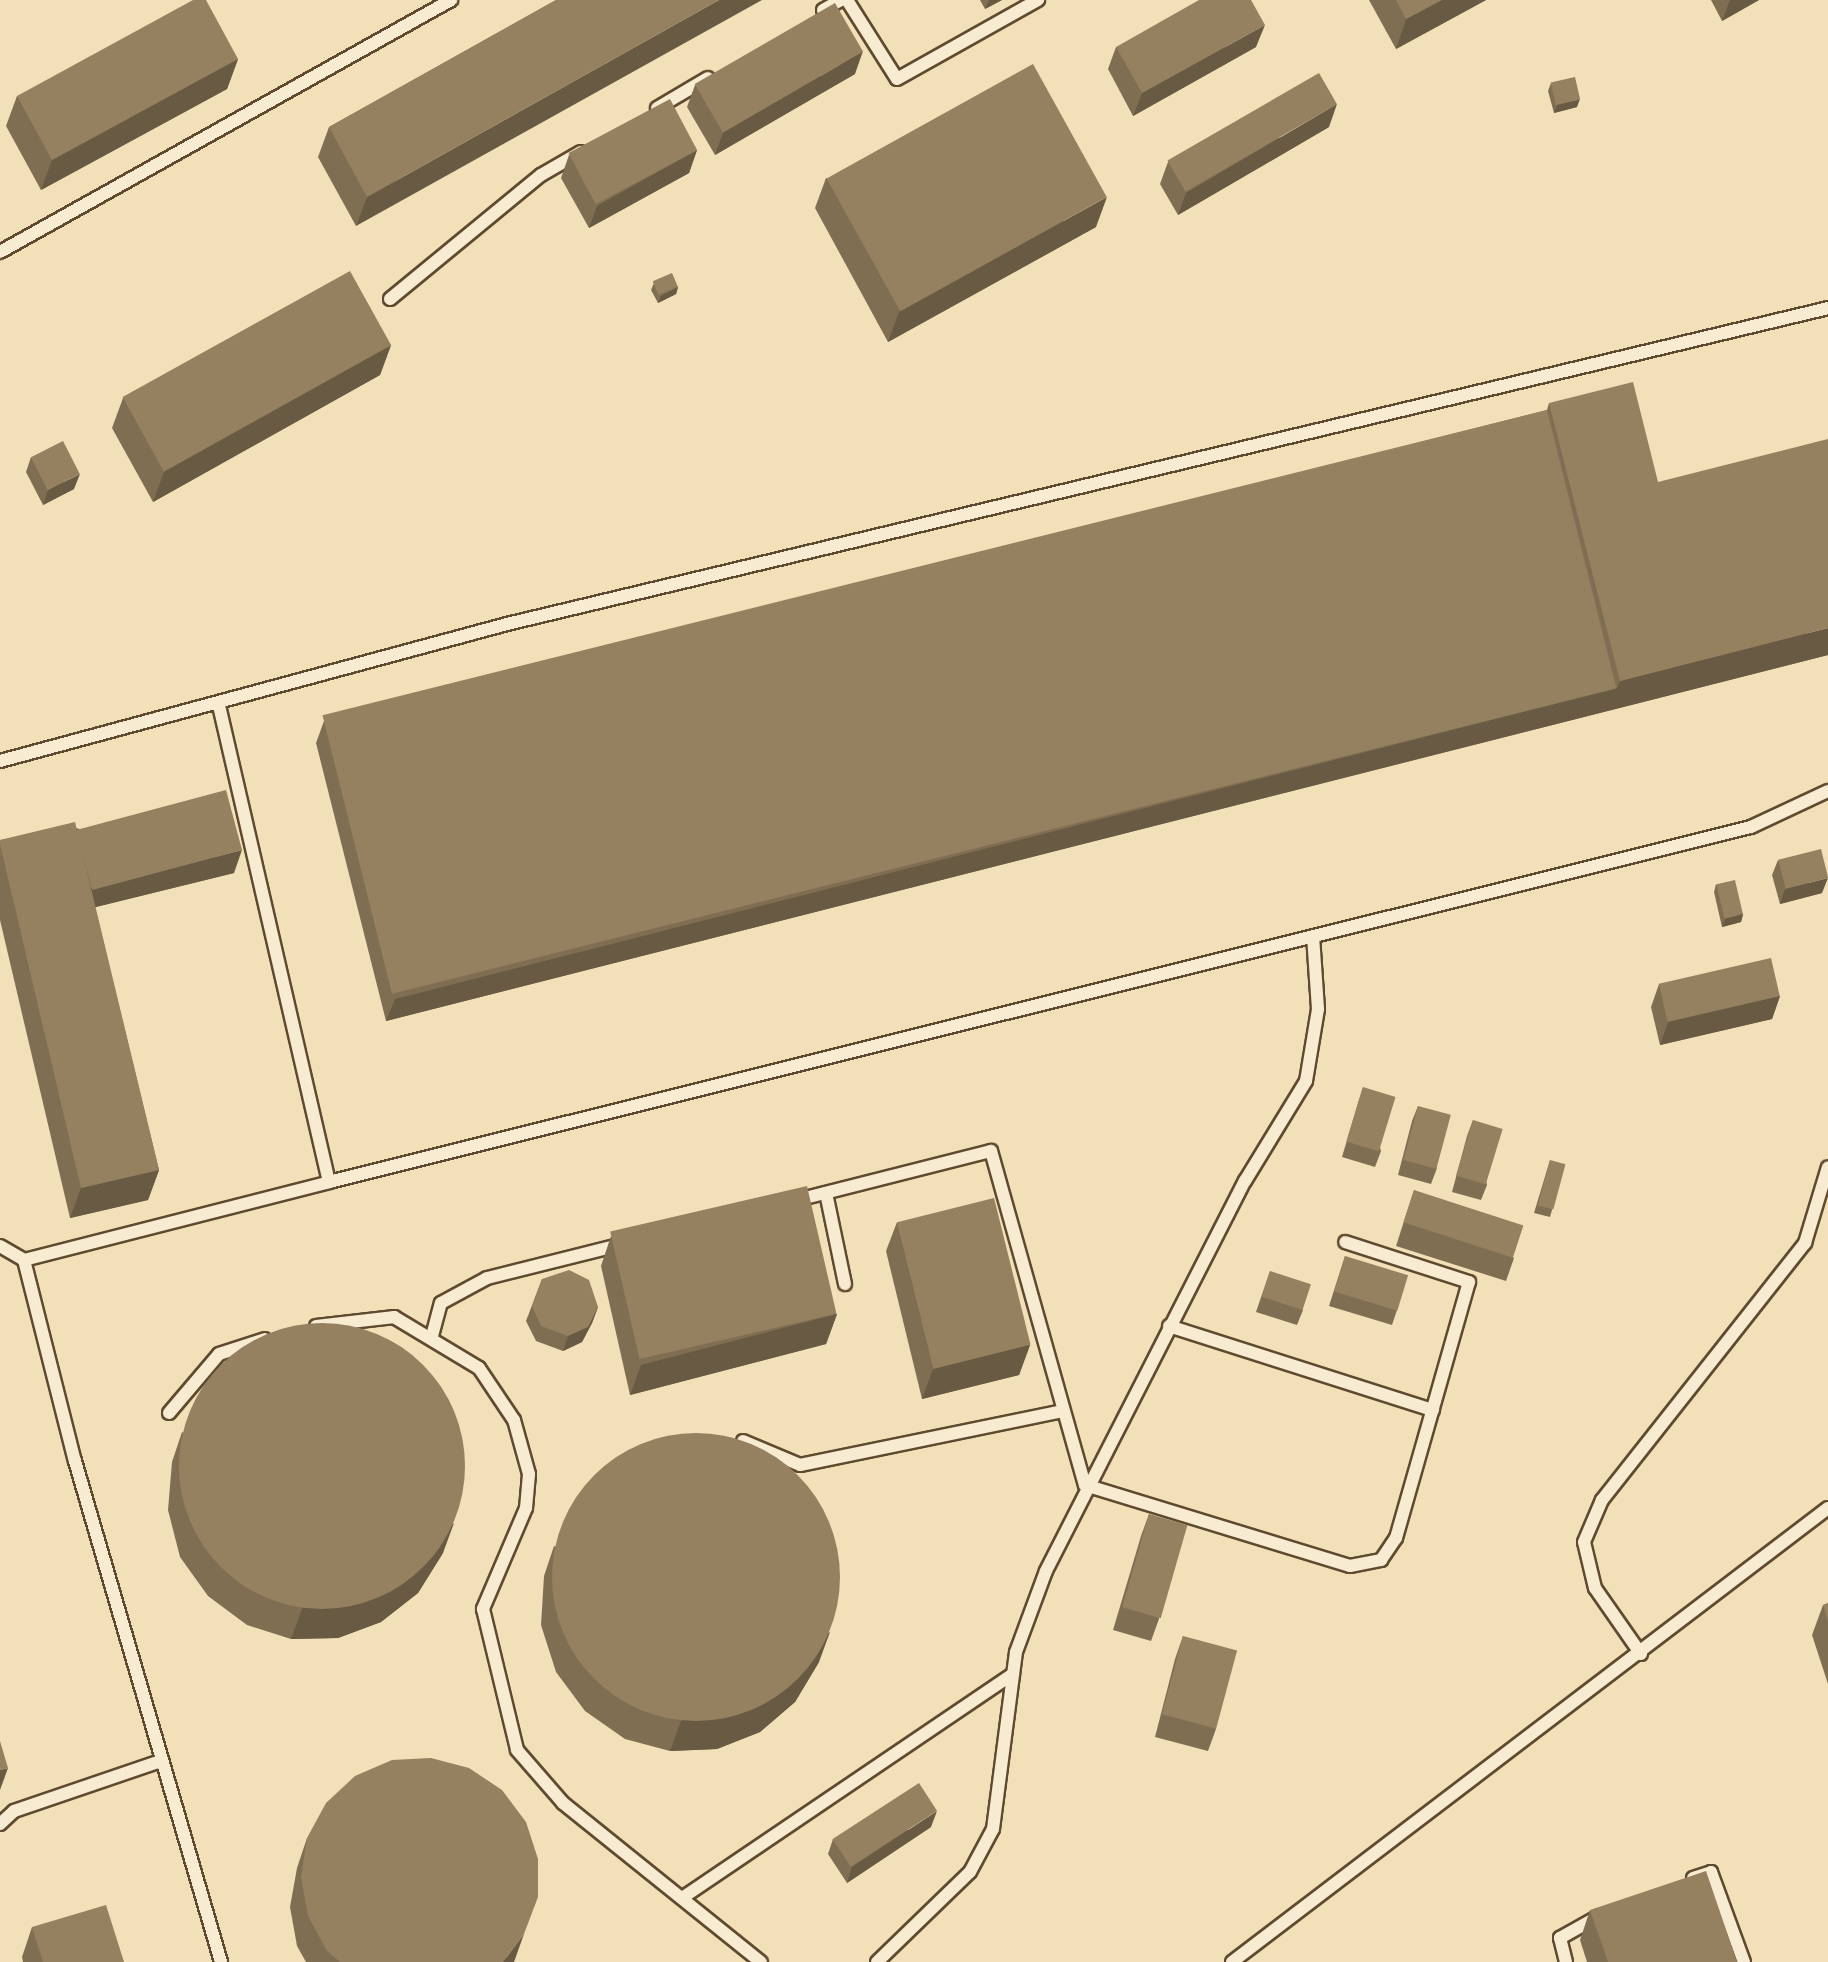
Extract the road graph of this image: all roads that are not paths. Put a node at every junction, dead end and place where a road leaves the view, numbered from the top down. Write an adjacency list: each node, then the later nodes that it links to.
1 (451, 0): 9 (lane)
2 (841, 0): 5 (lane)
3 (847, 0): 4 (lane)
4 (1038, 0)
5 (805, 21)
6 (721, 70): 7 (lane)
7 (637, 119)
8 (589, 147): 10 (lane)
9 (0, 252)
10 (390, 299)
11 (1828, 308): 12 (lane)
12 (219, 706): 13 (lane); 17 (lane)
13 (0, 761)
14 (1828, 791): 15 (lane)
15 (1314, 936): 17 (lane); 25 (lane)
16 (1828, 1167): 35 (lane)
17 (328, 1182): 23 (lane)
18 (826, 1193): 19 (lane); 24 (lane); 30 (lane)
19 (772, 1206)
20 (636, 1241): 28 (lane)
21 (1345, 1242): 29 (lane)
22 (0, 1246): 23 (lane)
23 (24, 1260): 37 (lane)
24 (845, 1284)
25 (1169, 1326): 29 (lane); 33 (lane)
26 (295, 1331): 28 (lane)
27 (282, 1333): 31 (lane)
28 (432, 1336): 40 (lane)
29 (1433, 1410): 33 (lane)
30 (1064, 1411): 32 (lane); 33 (lane)
31 (169, 1413)
32 (743, 1441)
33 (1085, 1485): 36 (lane)
34 (1828, 1508): 35 (lane)
35 (1642, 1654): 45 (lane)
36 (1013, 1674): 40 (lane); 44 (lane)
37 (161, 1760): 38 (lane); 42 (lane)
38 (0, 1824)
39 (1677, 1883): 47 (lane)
40 (685, 1896): 43 (lane)
41 (1619, 1905): 46 (lane)
42 (221, 1962)
43 (761, 1962)
44 (877, 1962)
45 (1232, 1962)
46 (1566, 1962)
47 (1744, 1962)

